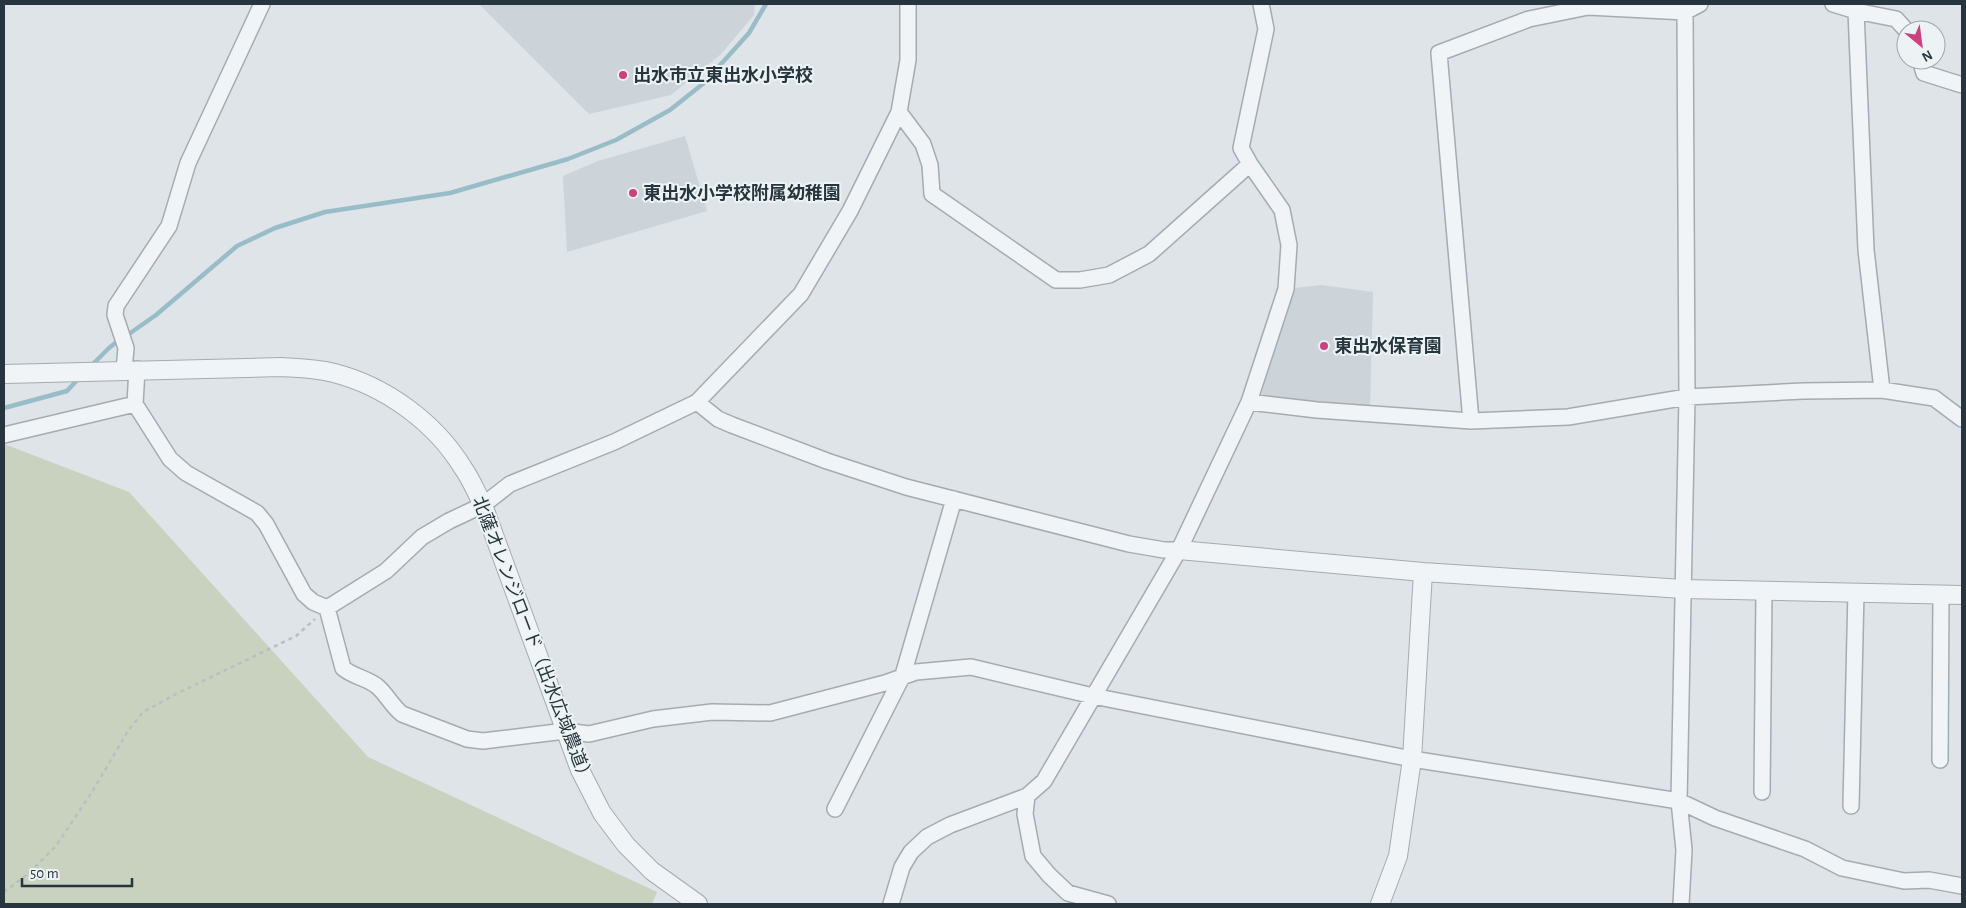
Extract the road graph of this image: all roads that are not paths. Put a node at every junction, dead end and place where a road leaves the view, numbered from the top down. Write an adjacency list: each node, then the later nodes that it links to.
1 (262, 4): 13 (street)
2 (908, 4): 11 (street)
3 (1261, 4): 12 (street)
4 (1700, 4): 6 (street)
5 (1833, 4): 7 (street)
6 (1685, 12): 16 (street); 21 (street)
7 (1856, 12): 8 (street); 15 (street)
8 (1897, 20)
9 (1923, 70): 10 (street)
10 (1962, 85)
11 (899, 112): 12 (street); 17 (street)
12 (1250, 164): 18 (street)
13 (131, 370): 14 (street, 北薩オレンジロード（出水広域農道）); 19 (street); 24 (street, 北薩オレンジロード（出水広域農道）)
14 (4, 374)
15 (1882, 390): 16 (street); 20 (street)
16 (1687, 397): 21 (street); 27 (street)
17 (697, 402): 23 (street); 24 (street)
18 (1249, 402): 21 (street); 25 (street)
19 (135, 404): 22 (street); 32 (street)
20 (1962, 419)
21 (1472, 421)
22 (4, 435)
23 (954, 499): 25 (street); 33 (street)
24 (483, 505): 32 (street); 35 (street, 北薩オレンジロード（出水広域農道）)
25 (1178, 550): 26 (street); 34 (street)
26 (1423, 572): 27 (street); 36 (street)
27 (1682, 589): 28 (street); 40 (street)
28 (1764, 590): 29 (street); 38 (street)
29 (1856, 592): 30 (street); 41 (street)
30 (1941, 594): 31 (street); 37 (street)
31 (1962, 595)
32 (327, 608): 35 (street)
33 (903, 675): 34 (street); 35 (street); 42 (street)
34 (1093, 696): 36 (street); 39 (street)
35 (565, 731): 44 (street, 北薩オレンジロード（出水広域農道）)
36 (1412, 758): 40 (street); 47 (street)
37 (1940, 760)
38 (1762, 792)
39 (1027, 796): 45 (street); 46 (street)
40 (1679, 801): 43 (street); 48 (street)
41 (1851, 806)
42 (835, 809)
43 (1962, 886)
44 (698, 904)
45 (891, 904)
46 (1108, 904)
47 (1380, 904)
48 (1681, 904)

